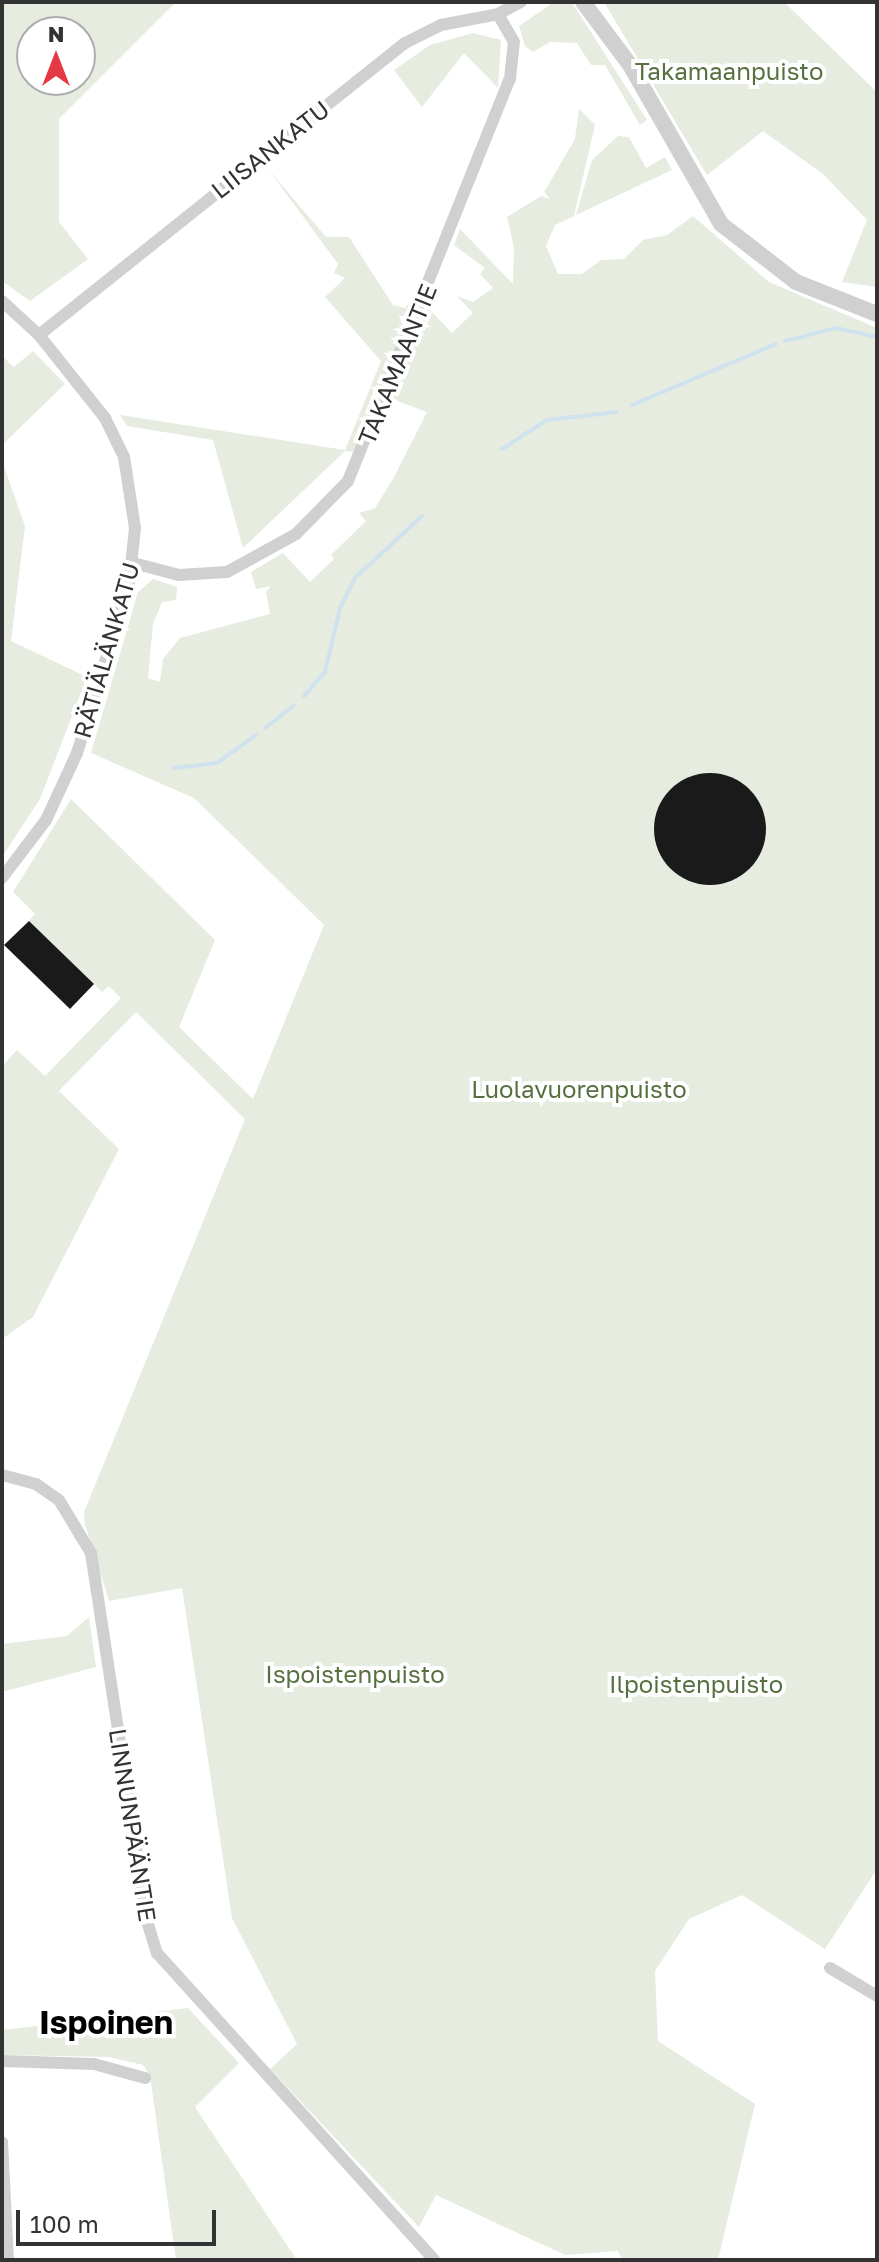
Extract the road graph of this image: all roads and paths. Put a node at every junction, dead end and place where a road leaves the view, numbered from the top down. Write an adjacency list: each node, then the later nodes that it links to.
1 (521, 2): 3 (street, LIISANKATU)
2 (583, 2): 5 (street)
3 (498, 14): 6 (street, LIISANKATU); 7 (street, TAKAMAANTIE)
4 (2, 301): 6 (street, RÄTIÄLÄNKATU)
5 (877, 314)
6 (39, 335): 7 (street, RÄTIÄLÄNKATU)
7 (133, 563): 8 (street, RÄTIÄLÄNKATU)
8 (2, 878)
9 (2, 1475): 16 (street, LINNUNPÄÄNTIE)
10 (830, 1968): 11 (street)
11 (877, 1996)
12 (2, 2061): 13 (street)
13 (145, 2078)
14 (2, 2142): 15 (street)
15 (8, 2260)
16 (434, 2260)

